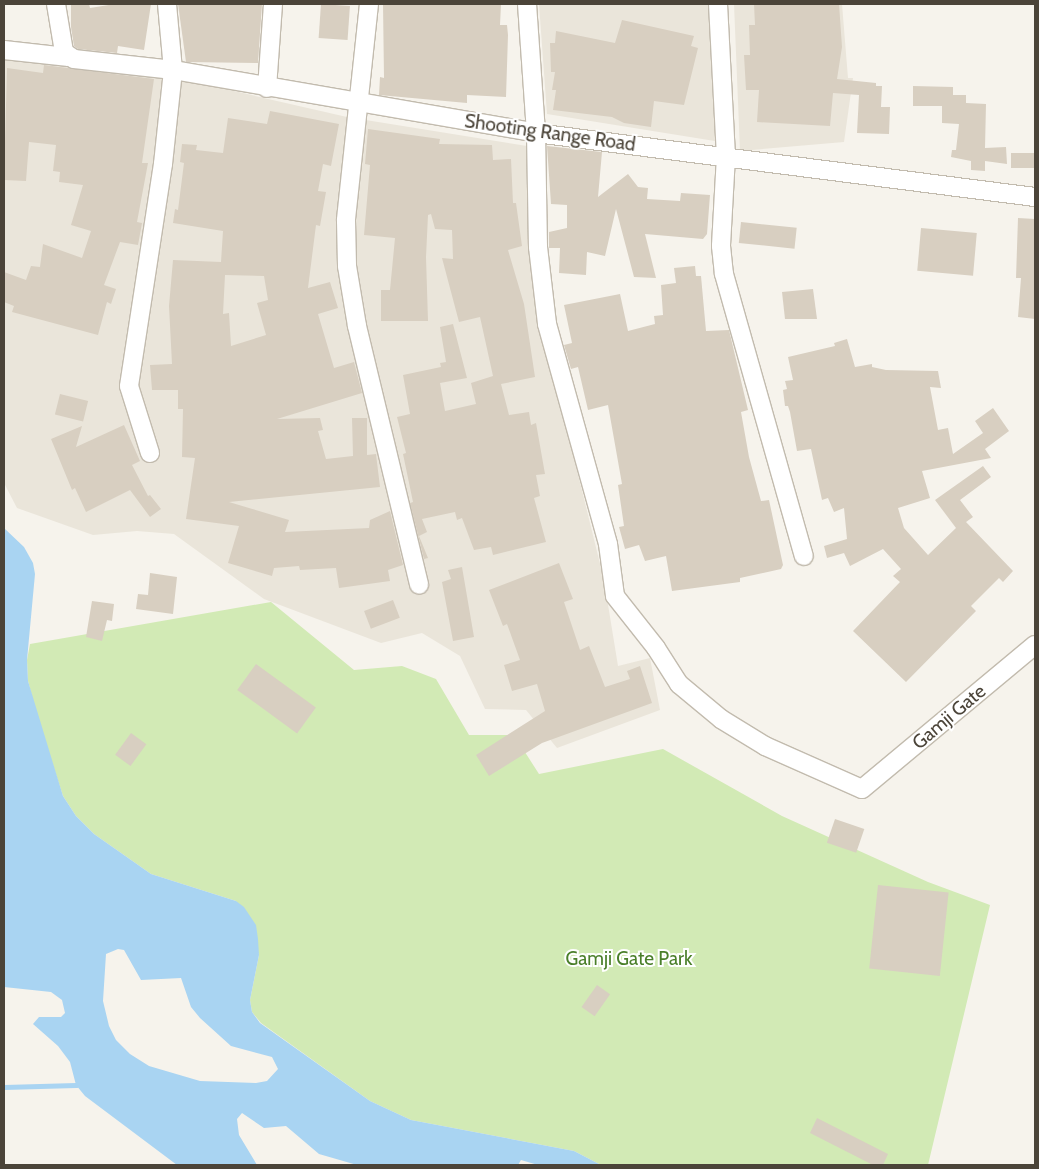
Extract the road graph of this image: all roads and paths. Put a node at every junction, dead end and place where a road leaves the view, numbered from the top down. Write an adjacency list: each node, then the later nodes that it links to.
1 (56, 4): 8 (street)
2 (167, 4): 9 (street)
3 (273, 4): 10 (street)
4 (369, 4): 11 (street)
5 (527, 4): 12 (street)
6 (718, 4): 13 (street)
7 (4, 50): 8 (street, Shooting Range Road)
8 (67, 57): 9 (street, Shooting Range Road)
9 (173, 70): 10 (street, Shooting Range Road); 15 (street)
10 (267, 88): 11 (street, Shooting Range Road)
11 (360, 104): 12 (street, Shooting Range Road); 17 (street)
12 (536, 133): 13 (street, Shooting Range Road); 18 (street, Gamji Gate)
13 (726, 156): 14 (street, Shooting Range Road); 16 (street)
14 (1035, 197)
15 (150, 453)
16 (804, 556)
17 (419, 585)
18 (1035, 646)

